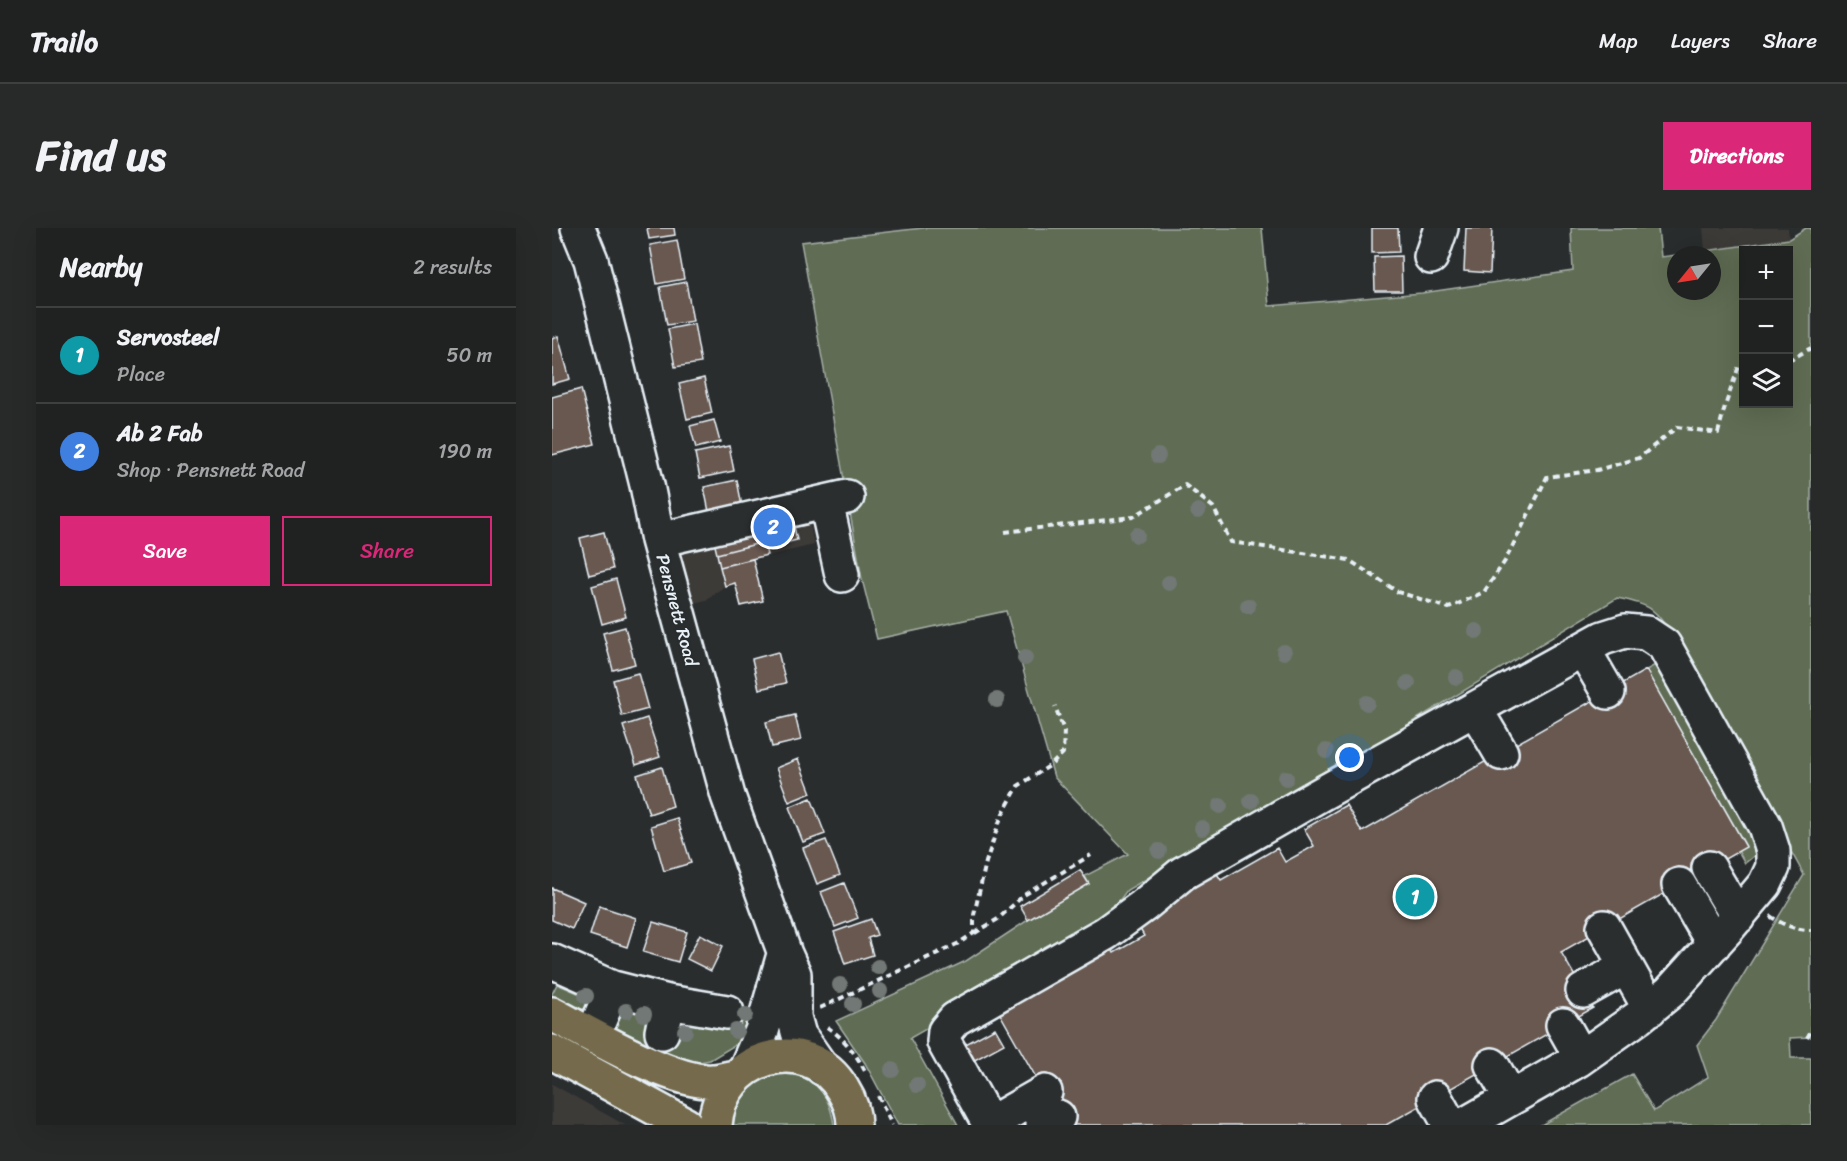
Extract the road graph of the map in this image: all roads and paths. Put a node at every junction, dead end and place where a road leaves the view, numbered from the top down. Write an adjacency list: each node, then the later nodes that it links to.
1 (578, 228): 3 (street, Pensnett Road)
2 (592, 228): 3 (street, Pensnett Road)
3 (591, 260): 8 (street, Pensnett Road)
4 (1811, 348): 5 (path)
5 (1793, 358)
6 (1739, 366): 7 (path)
7 (1005, 532)
8 (658, 540): 9 (street); 23 (street, Pensnett Road)
9 (842, 575)
10 (1583, 649): 11 (street); 13 (street); 18 (street)
11 (1608, 692)
12 (1054, 706): 21 (path)
13 (1475, 709): 14 (street); 47 (street)
14 (1501, 753)
15 (1091, 855): 21 (path)
16 (1709, 868): 18 (street)
17 (1679, 885): 22 (street)
18 (1744, 910): 20 (path); 22 (street)
19 (1604, 927): 25 (street)
20 (1811, 930)
21 (974, 933): 29 (path)
22 (1714, 944): 28 (street)
23 (784, 954): 29 (street, Pensnett Road); 40 (street)
24 (552, 961): 26 (street)
25 (1626, 968): 27 (street); 28 (street)
26 (613, 988): 30 (street); 34 (street)
27 (1583, 991)
28 (1650, 1009): 37 (street)
29 (794, 1010): 39 (street, Pensnett Road)
30 (727, 1012)
31 (552, 1014): 34 (main road)
32 (1563, 1025): 37 (street)
33 (1811, 1031): 35 (path)
34 (593, 1035): 40 (main road)
35 (1807, 1038)
36 (552, 1052): 44 (main road)
37 (1581, 1057): 41 (street)
38 (1492, 1065): 41 (street)
39 (822, 1068): 40 (main road); 43 (main road)
40 (741, 1072): 45 (main road)
41 (1511, 1098): 48 (street)
42 (1049, 1111): 47 (street)
43 (852, 1113): 46 (main road)
44 (686, 1125)
45 (715, 1125)
46 (871, 1125)
47 (989, 1125)
48 (1464, 1125)

